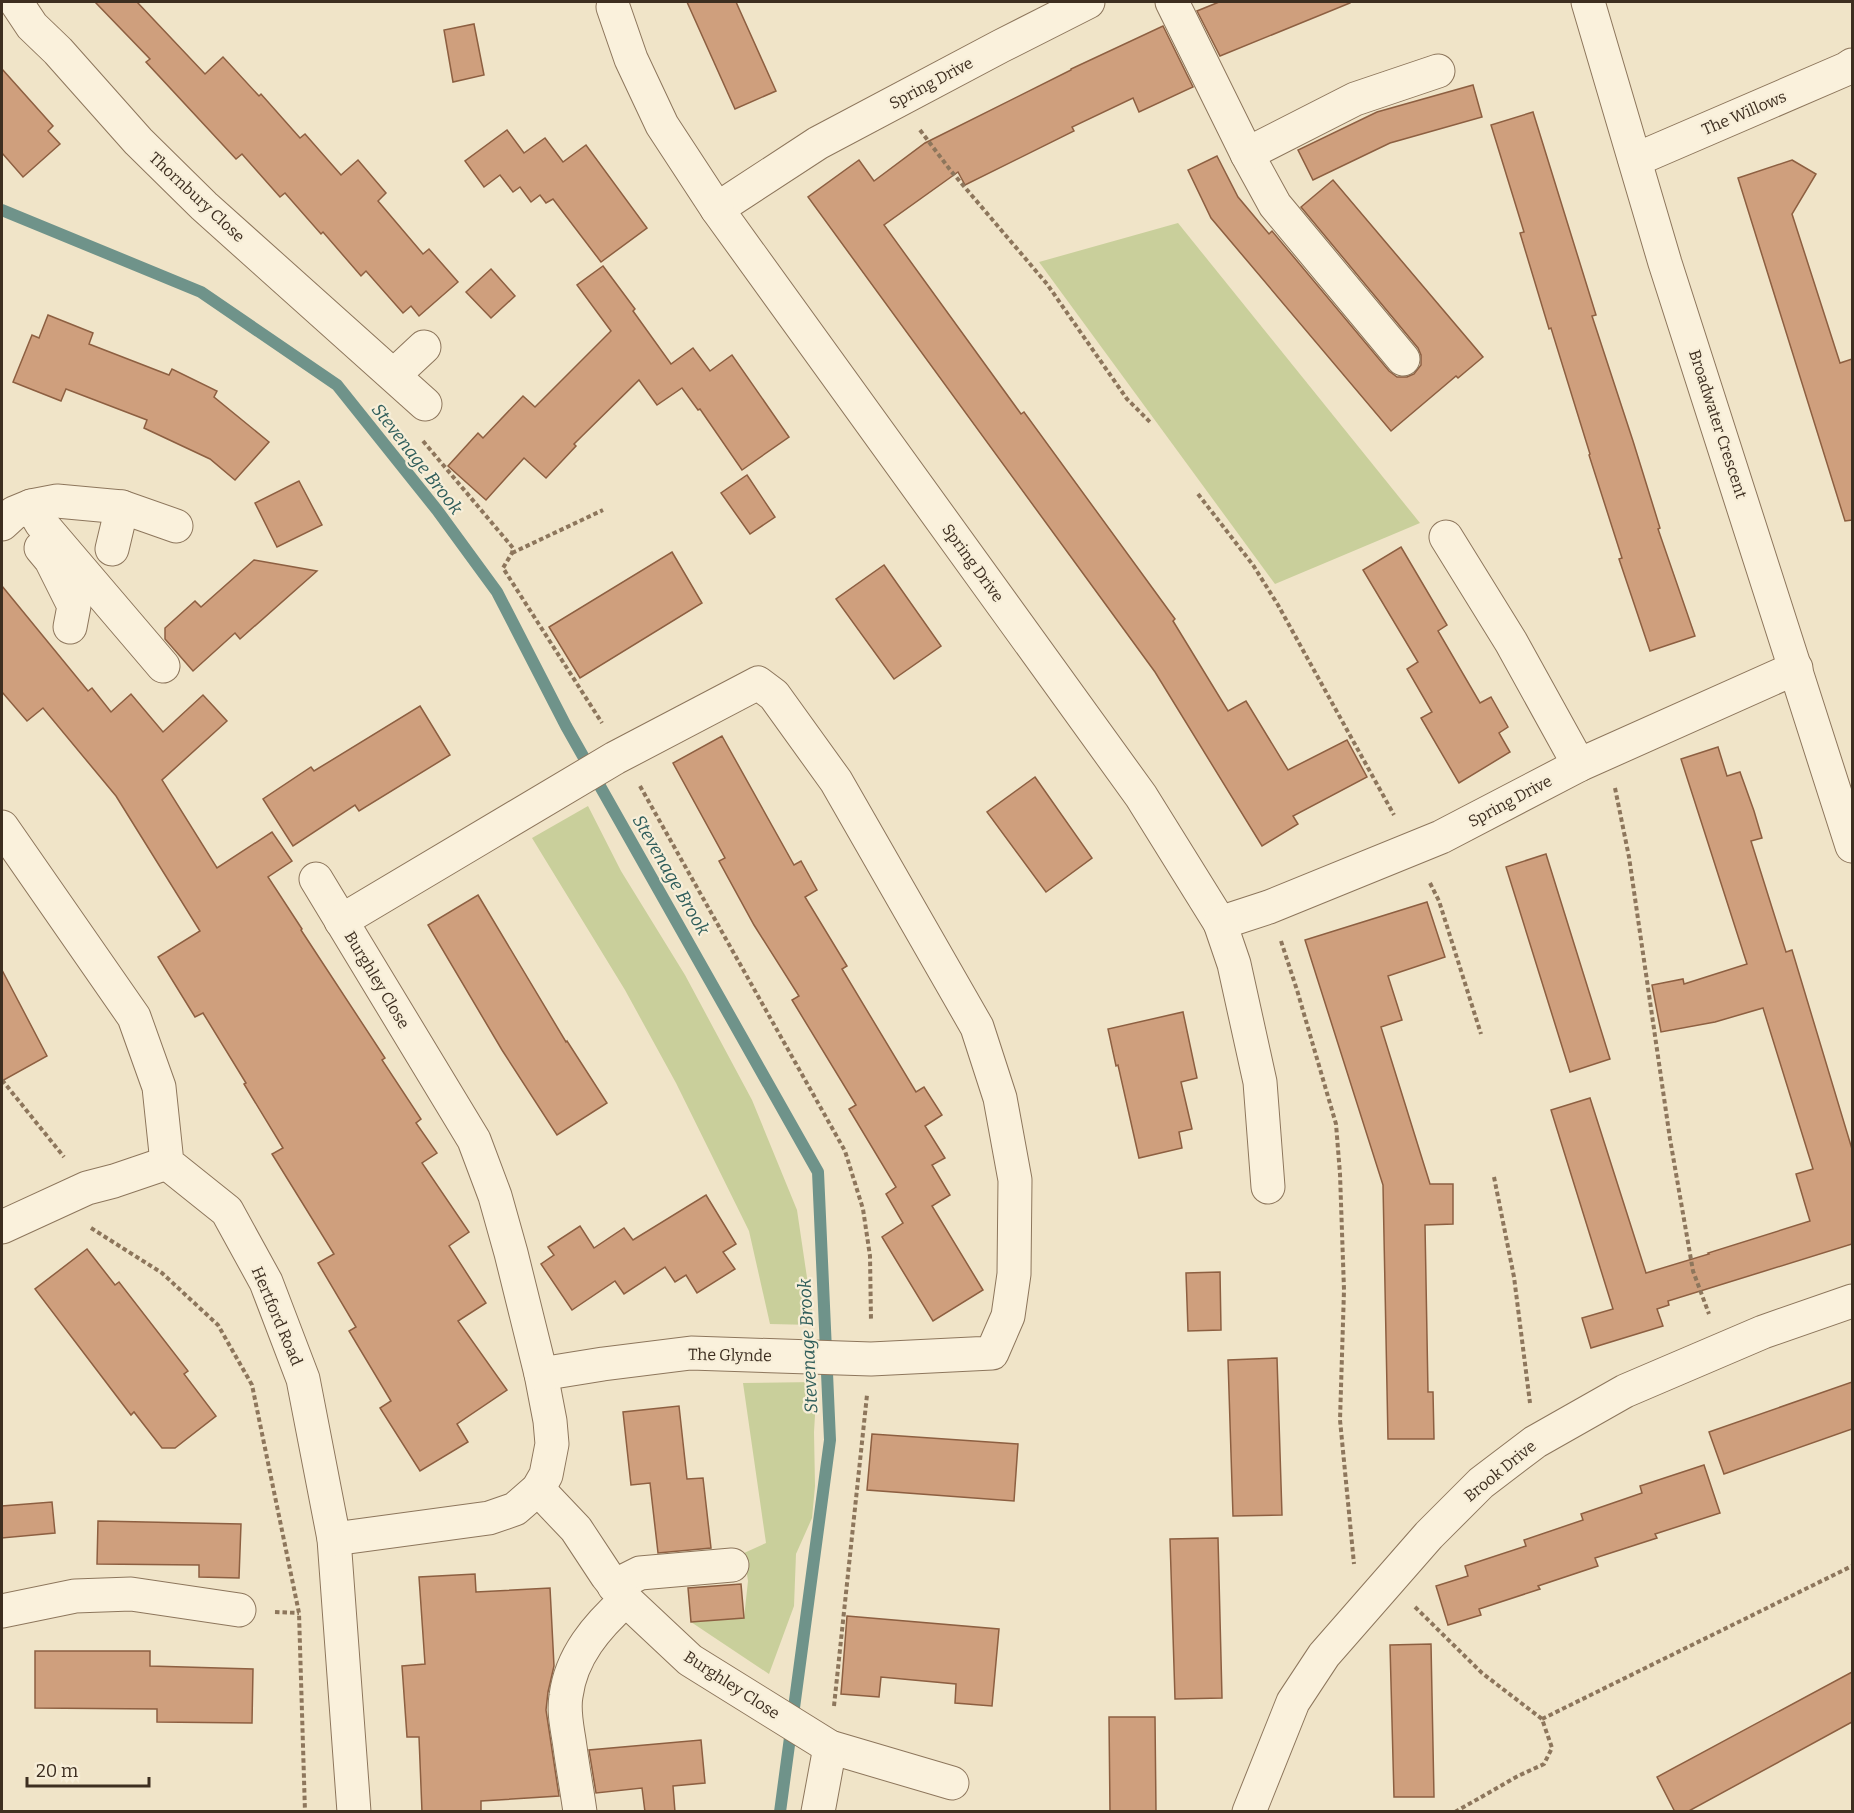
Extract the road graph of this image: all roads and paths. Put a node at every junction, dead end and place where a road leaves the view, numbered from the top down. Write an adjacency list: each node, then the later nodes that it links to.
1 (16, 2): 14 (street, Thornbury Close)
2 (1172, 2): 9 (street)
3 (1588, 2): 10 (street, Broadwater Crescent)
4 (1067, 6): 8 (street, Spring Drive)
5 (613, 7): 11 (street, Spring Drive)
6 (1852, 65): 10 (street, The Willows)
7 (1438, 71): 9 (street)
8 (898, 101): 11 (street, Spring Drive); 16 (path)
9 (1247, 154): 13 (street)
10 (1635, 160): 27 (street, Broadwater Crescent)
11 (717, 209): 36 (street, Spring Drive)
12 (424, 347): 14 (street)
13 (1403, 360)
14 (394, 375): 15 (street, Thornbury Close)
15 (425, 404): 24 (path)
16 (1150, 422)
17 (1198, 494): 32 (path)
18 (122, 507): 20 (street); 21 (street); 23 (street)
19 (603, 510): 24 (path)
20 (15, 514): 25 (street); 26 (street)
21 (177, 526)
22 (1446, 537): 29 (street)
23 (112, 549)
24 (512, 553): 28 (path)
25 (70, 627)
26 (164, 666)
27 (1796, 668): 29 (street, Spring Drive); 31 (street, Broadwater Crescent)
28 (619, 756): 35 (street, Burghley Close); 47 (street, Burghley Close); 48 (path)
29 (1593, 759): 32 (street, Spring Drive); 46 (path)
30 (2, 827): 39 (street)
31 (1852, 846)
32 (1413, 847): 34 (street, Spring Drive); 37 (path)
33 (316, 879): 35 (street)
34 (1269, 907): 36 (street, Spring Drive); 59 (path)
35 (341, 921): 49 (street, Burghley Close)
36 (1220, 923): 41 (street, Spring Drive)
37 (1481, 1034)
38 (2, 1080): 42 (path)
39 (167, 1163): 42 (street); 52 (street, Hertford Road)
40 (1494, 1177): 50 (path)
41 (1268, 1187)
42 (87, 1188): 43 (street)
43 (52, 1204): 44 (street); 63 (path)
44 (2, 1227)
45 (1852, 1301): 46 (street, Brook Drive)
46 (1722, 1349): 50 (street, Brook Drive)
47 (992, 1353): 48 (street, The Glynde)
48 (867, 1359): 49 (street, The Glynde); 61 (path)
49 (541, 1374): 51 (street, Burghley Close)
50 (1535, 1442): 55 (street, Brook Drive)
51 (538, 1489): 52 (street, Burghley Close); 56 (street, Burghley Close)
52 (334, 1539): 64 (street, Hertford Road)
53 (732, 1565): 56 (street)
54 (1852, 1566): 60 (path)
55 (1388, 1581): 59 (street, Brook Drive); 60 (path)
56 (620, 1593): 61 (street, Burghley Close); 65 (street)
57 (239, 1610): 58 (street)
58 (2, 1611)
59 (1359, 1615): 67 (street, Brook Drive)
60 (1542, 1719): 68 (path)
61 (823, 1743): 62 (street, Burghley Close); 66 (street)
62 (952, 1783)
63 (305, 1812)
64 (354, 1812)
65 (580, 1812)
66 (818, 1812)
67 (1249, 1812)
68 (1455, 1812)

